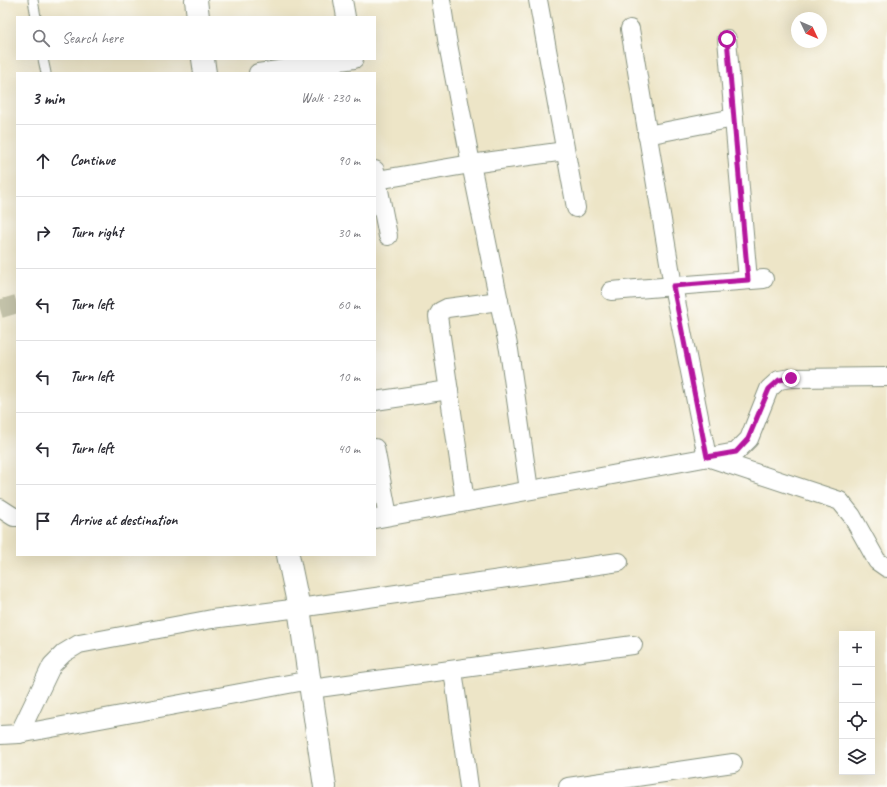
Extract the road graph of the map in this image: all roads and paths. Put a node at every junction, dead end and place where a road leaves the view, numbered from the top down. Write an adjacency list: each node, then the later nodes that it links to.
1 (33, 0): 6 (lane)
2 (196, 0): 7 (street)
3 (343, 0): 8 (street)
4 (441, 0): 22 (street)
5 (538, 0): 21 (street)
6 (36, 16)
7 (198, 16)
8 (346, 16)
9 (630, 29): 20 (street)
10 (727, 39): 19 (street)
11 (43, 60): 15 (lane)
12 (203, 60): 16 (street)
13 (347, 60): 17 (street)
14 (354, 60): 18 (street)
15 (46, 72)
16 (205, 72)
17 (265, 72)
18 (356, 72)
19 (734, 118): 20 (street); 26 (street)
20 (647, 135): 26 (street)
21 (565, 151): 22 (street); 24 (street)
22 (471, 164): 23 (street); 28 (street)
23 (376, 174): 25 (street)
24 (576, 208)
25 (388, 236)
26 (673, 286): 27 (street); 32 (street)
27 (611, 291)
28 (499, 301): 30 (street); 34 (street)
29 (887, 377): 32 (street)
30 (449, 390): 31 (street); 35 (street)
31 (376, 401)
32 (707, 457): 34 (street); 41 (street)
33 (376, 460): 38 (street)
34 (530, 490): 35 (street)
35 (465, 502): 38 (street)
36 (0, 508): 37 (street)
37 (16, 517)
38 (381, 517)
39 (288, 556): 42 (street)
40 (619, 562): 42 (street)
41 (887, 568)
42 (299, 608): 45 (street); 46 (street)
43 (633, 645): 44 (street)
44 (453, 670): 45 (street); 50 (street)
45 (310, 685): 46 (street); 49 (street)
46 (19, 734): 47 (street)
47 (0, 735)
48 (734, 763): 51 (street)
49 (325, 787)
50 (469, 787)
51 (568, 787)

